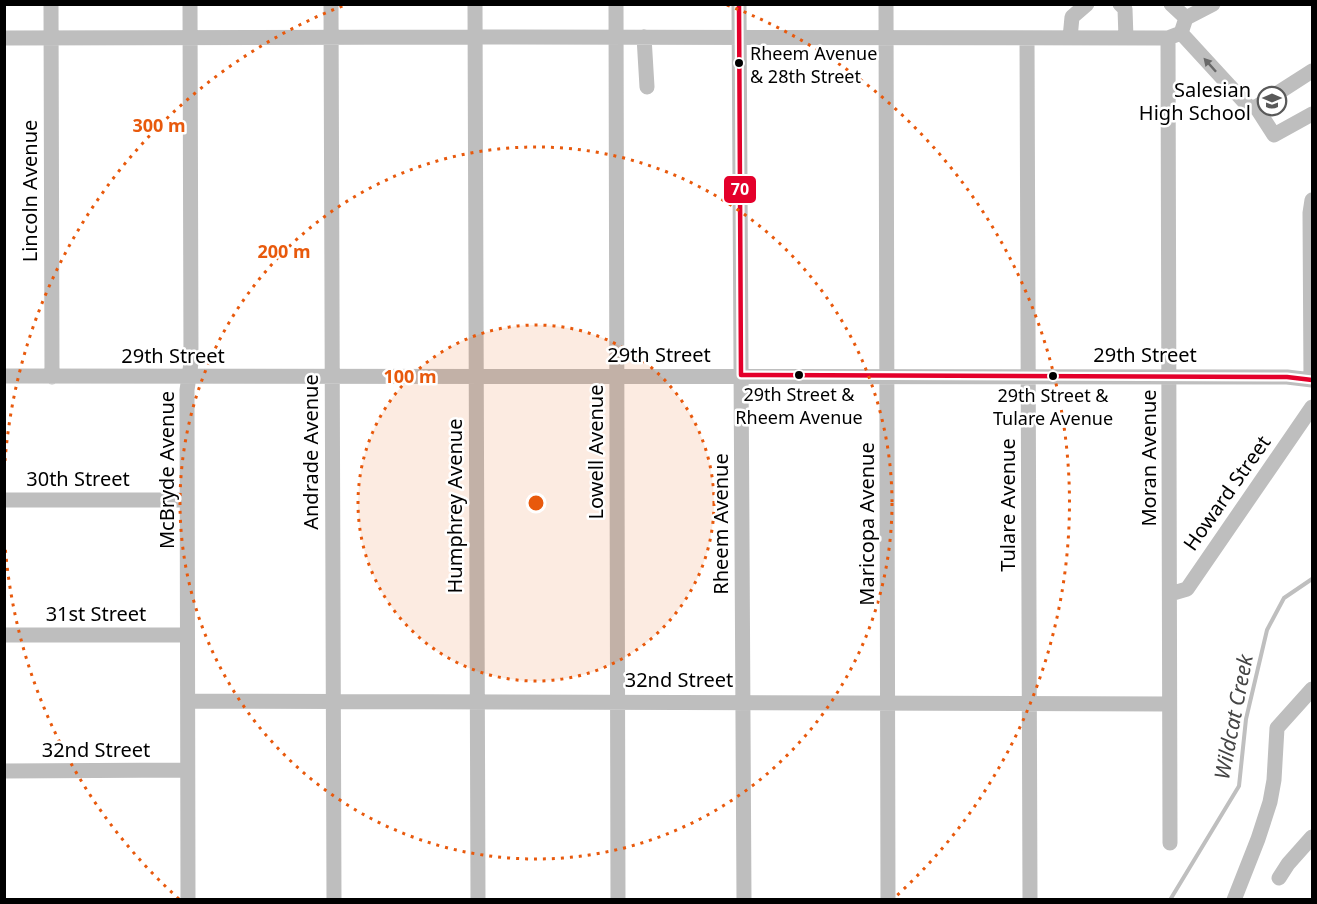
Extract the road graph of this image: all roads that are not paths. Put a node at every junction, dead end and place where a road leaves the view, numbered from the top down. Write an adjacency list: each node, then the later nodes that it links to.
1 (51, 4): 16 (street, Lincoln Avenue)
2 (190, 4): 17 (street, McBryde Avenue)
3 (331, 4): 24 (street, Andrade Avenue)
4 (475, 4): 13 (street, Humphrey Avenue)
5 (616, 4): 18 (street, Lowell Avenue)
6 (739, 4): 20 (street, Rheem Avenue)
7 (886, 4): 14 (street, Maricopa Avenue)
8 (1087, 4): 22 (street)
9 (1120, 4): 23 (street)
10 (1171, 4): 12 (street)
11 (1213, 4): 12 (street)
12 (1179, 30): 23 (street); 27 (street, one-way to 12); 37 (street, Moran Avenue)
13 (475, 37): 18 (street); 24 (street); 33 (street, Humphrey Avenue)
14 (886, 37): 20 (street); 21 (street); 35 (street, Maricopa Avenue)
15 (4, 38): 16 (street)
16 (51, 38): 17 (street); 38 (street, Lincoln Avenue)
17 (190, 38): 24 (street); 40 (street, McBryde Avenue)
18 (616, 38): 19 (street); 34 (street, Lowell Avenue)
19 (644, 38): 20 (street); 26 (street)
20 (740, 38): 31 (street, Rheem Avenue)
21 (1027, 38): 22 (street); 36 (street, Tulare Avenue)
22 (1070, 38): 23 (street)
23 (1126, 38)
24 (332, 39): 39 (street, Andrade Avenue)
25 (1312, 71): 27 (street)
26 (646, 87)
27 (1252, 107): 28 (street)
28 (1312, 114)
29 (1312, 200): 30 (street)
30 (1311, 252): 41 (street)
31 (741, 375): 34 (street, 29th Street); 35 (street, 29th Street); 53 (street, Rheem Avenue)
32 (4, 376): 38 (street, 29th Street)
33 (476, 376): 34 (street, 29th Street); 39 (street, 29th Street); 51 (street, Humphrey Avenue)
34 (616, 376): 52 (street, Lowell Avenue)
35 (888, 376): 36 (street, 29th Street); 54 (street, Maricopa Avenue)
36 (1029, 376): 37 (street, 29th Street); 55 (street, Tulare Avenue)
37 (1169, 376): 41 (street, 29th Street); 45 (street, Moran Avenue)
38 (52, 377): 40 (street, 29th Street)
39 (332, 377): 40 (street, 29th Street); 50 (street, Andrade Avenue)
40 (188, 378): 44 (street, McBryde Avenue)
41 (1312, 380)
42 (1312, 407): 45 (street, Howard Street)
43 (4, 500): 44 (street, 30th Street)
44 (187, 500): 47 (street, McBryde Avenue)
45 (1170, 594): 56 (street, Moran Avenue)
46 (4, 635): 47 (street, 31st Street)
47 (187, 635): 49 (street, McBryde Avenue)
48 (1312, 689): 69 (street)
49 (188, 701): 50 (street, 32nd Street); 58 (street, McBryde Avenue)
50 (333, 701): 51 (street, 32nd Street); 63 (street, Andrade Avenue)
51 (478, 701): 52 (street, 32nd Street); 64 (street, Humphrey Avenue)
52 (618, 701): 53 (street, 32nd Street); 65 (street, Lowell Avenue)
53 (742, 702): 54 (street, 32nd Street); 66 (street, Rheem Avenue)
54 (888, 704): 55 (street, 32nd Street); 67 (street, Maricopa Avenue)
55 (1030, 704): 56 (street, 32nd Street); 68 (street, Tulare Avenue)
56 (1169, 704): 60 (street, Moran Avenue)
57 (4, 771): 58 (street, 32nd Street)
58 (187, 771): 62 (street, McBryde Avenue)
59 (1312, 837): 61 (street)
60 (1170, 843)
61 (1279, 878)
62 (188, 900)
63 (334, 900)
64 (478, 900)
65 (618, 900)
66 (744, 900)
67 (888, 900)
68 (1030, 900)
69 (1234, 900)

